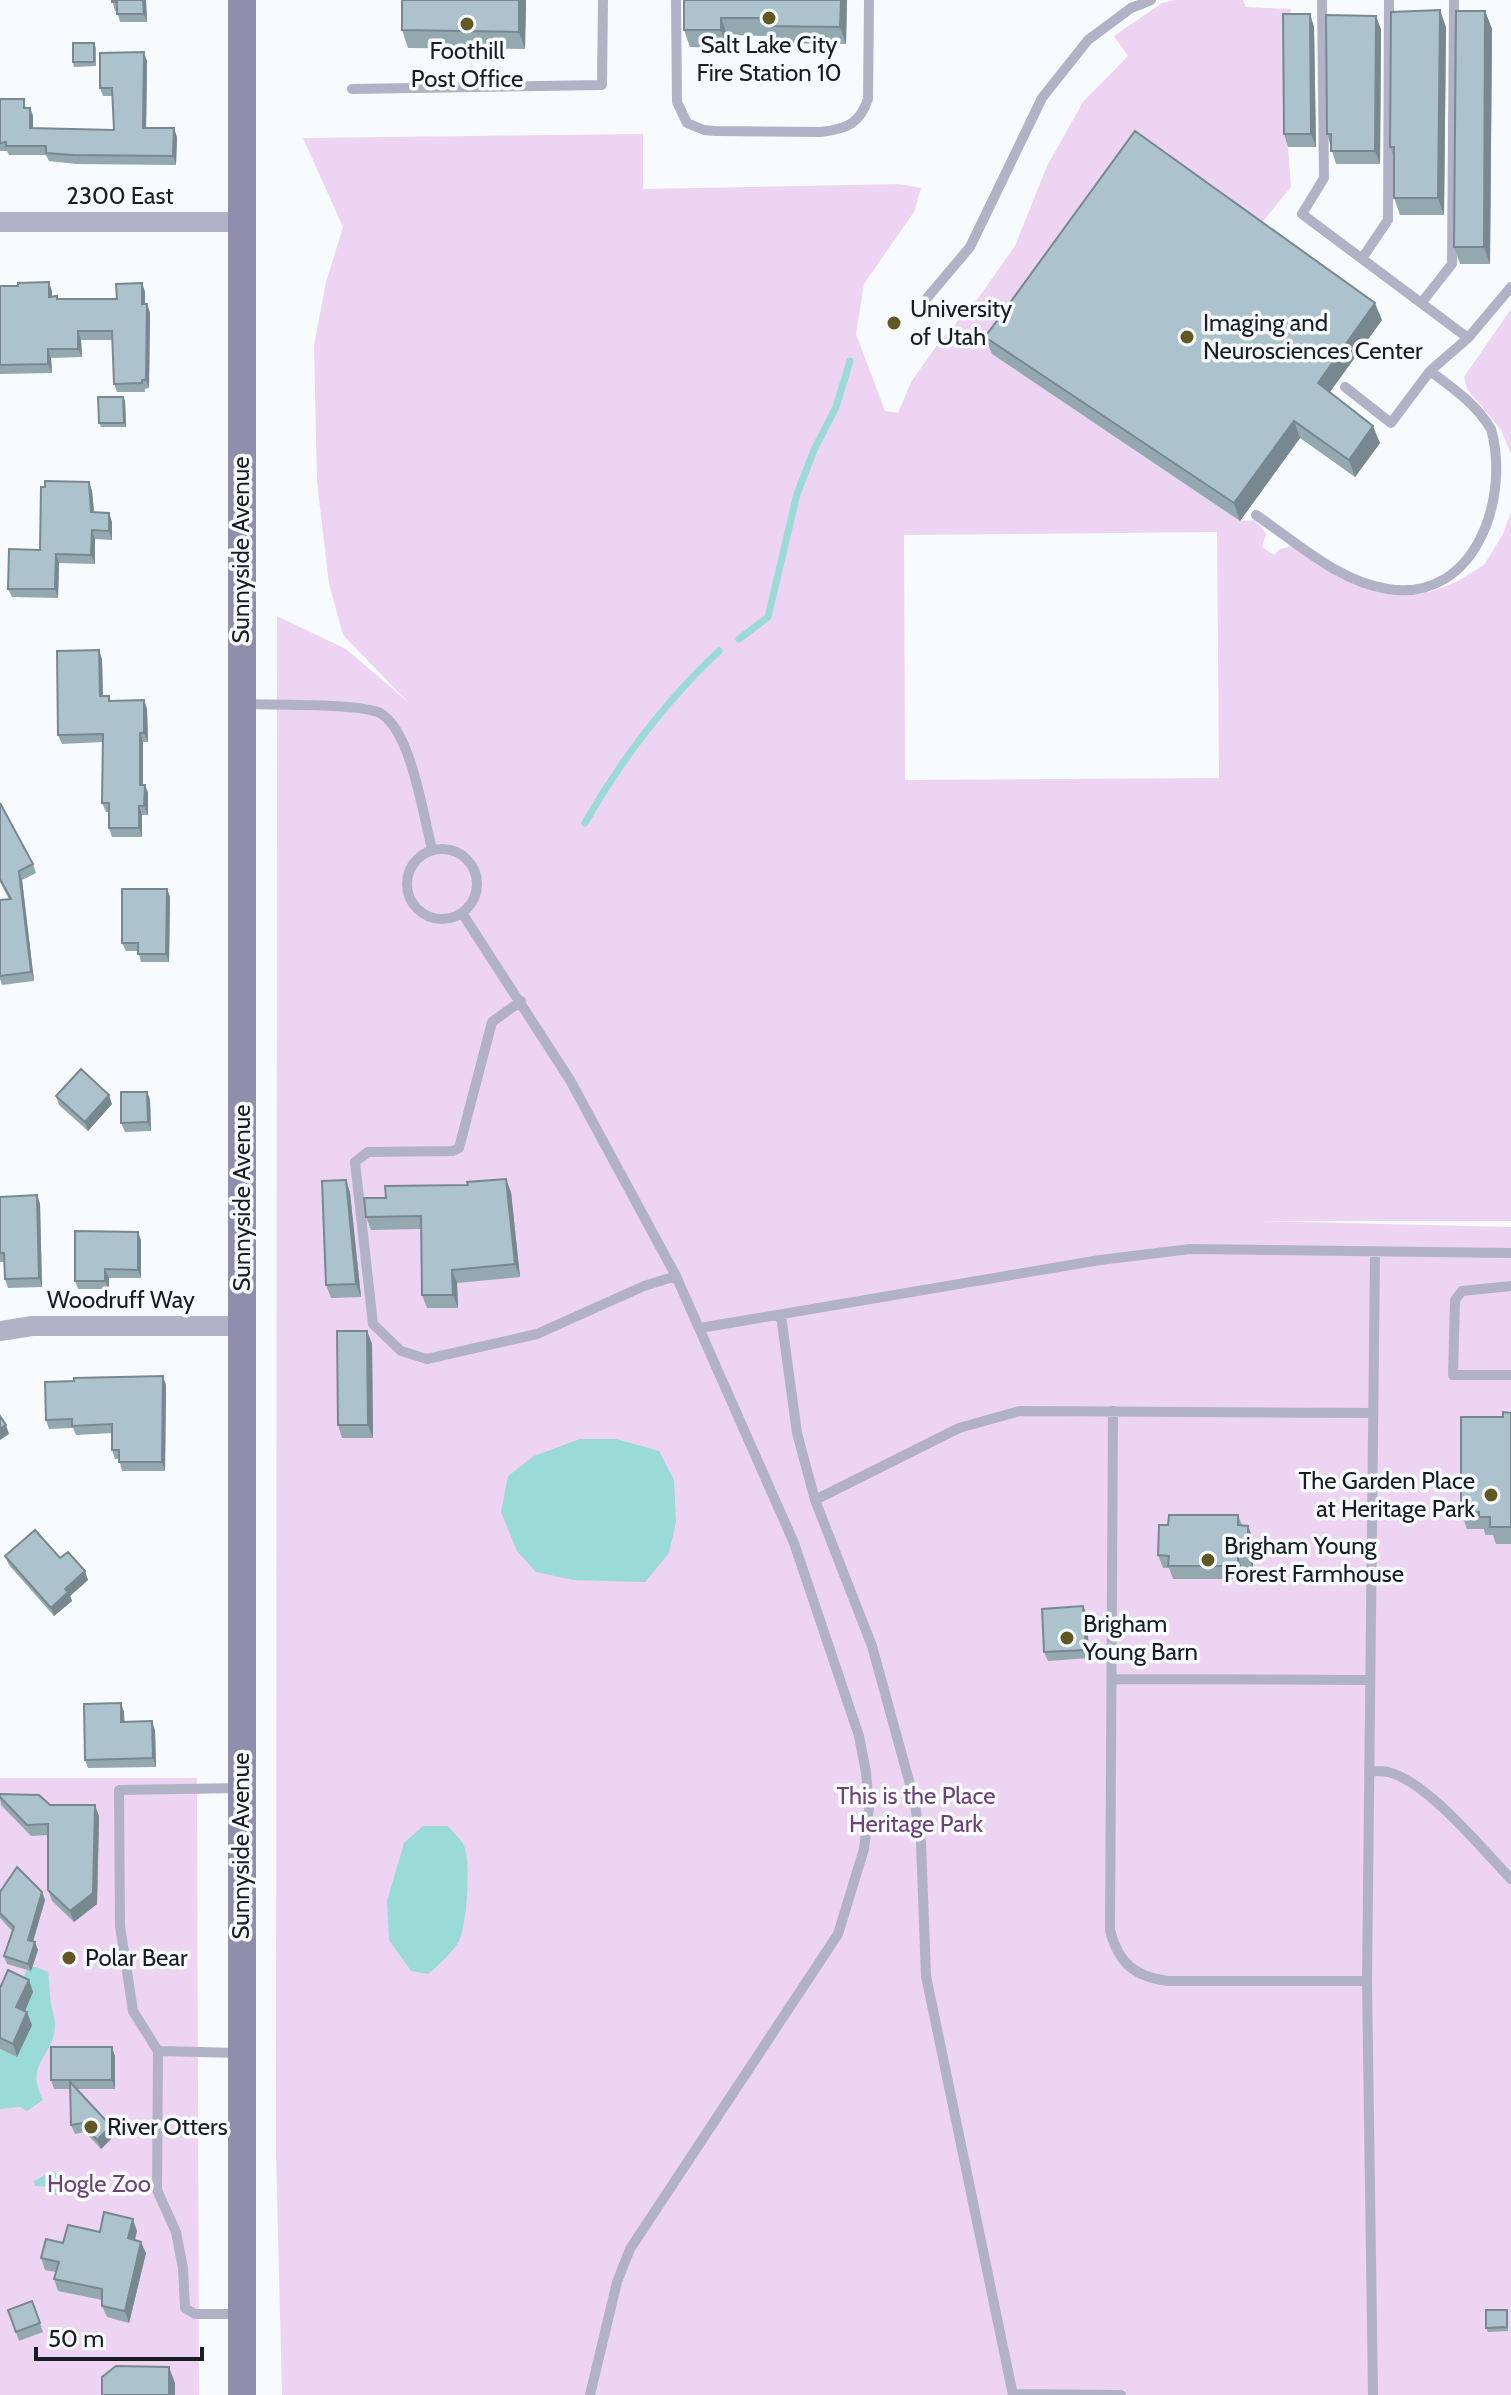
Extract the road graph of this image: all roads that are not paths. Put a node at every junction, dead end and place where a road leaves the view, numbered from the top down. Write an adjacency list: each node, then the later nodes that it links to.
1 (242, 0): 11 (main road, Sunnyside Avenue)
2 (603, 0): 9 (lane)
3 (676, 0): 4 (lane)
4 (869, 0)
5 (1151, 0): 14 (lane)
6 (1322, 0): 12 (lane)
7 (1389, 0): 12 (lane)
8 (1454, 0): 15 (lane)
9 (352, 89)
10 (0, 222): 11 (street, 2300 East)
11 (241, 222): 22 (main road, Sunnyside Avenue)
12 (1363, 257): 15 (lane)
13 (1511, 287): 16 (lane)
14 (927, 298)
15 (1422, 302): 16 (lane)
16 (1468, 338): 17 (lane)
17 (1430, 371): 18 (lane); 19 (lane)
18 (1345, 387)
19 (1507, 492)
20 (1504, 504): 21 (lane)
21 (1256, 515)
22 (242, 704): 23 (lane); 31 (main road, Sunnyside Avenue)
23 (432, 849): 24 (lane); 24 (lane)
24 (462, 913): 25 (lane)
25 (521, 1001): 28 (lane); 28 (lane)
26 (1375, 1253): 27 (lane); 30 (lane); 36 (lane)
27 (1511, 1253)
28 (676, 1276): 32 (lane)
29 (1511, 1286): 34 (lane)
30 (781, 1316): 32 (lane); 37 (lane)
31 (242, 1326): 33 (street, Woodruff Way); 41 (main road, Sunnyside Avenue)
32 (700, 1328): 48 (lane)
33 (0, 1331)
34 (1511, 1375)
35 (1113, 1411): 36 (lane); 37 (lane); 38 (lane)
36 (1373, 1413): 39 (lane)
37 (815, 1500): 49 (lane)
38 (1112, 1679): 39 (lane); 43 (lane)
39 (1370, 1680): 40 (lane)
40 (1370, 1771): 42 (lane); 43 (lane)
41 (241, 1788): 44 (lane); 45 (main road, Sunnyside Avenue)
42 (1511, 1879)
43 (1367, 1981): 51 (lane)
44 (158, 2051): 45 (lane); 46 (lane)
45 (241, 2053): 46 (main road, Sunnyside Avenue)
46 (241, 2314): 47 (main road, Sunnyside Avenue)
47 (242, 2395)
48 (590, 2395)
49 (1013, 2395): 50 (lane)
50 (1121, 2395)
51 (1373, 2395)

